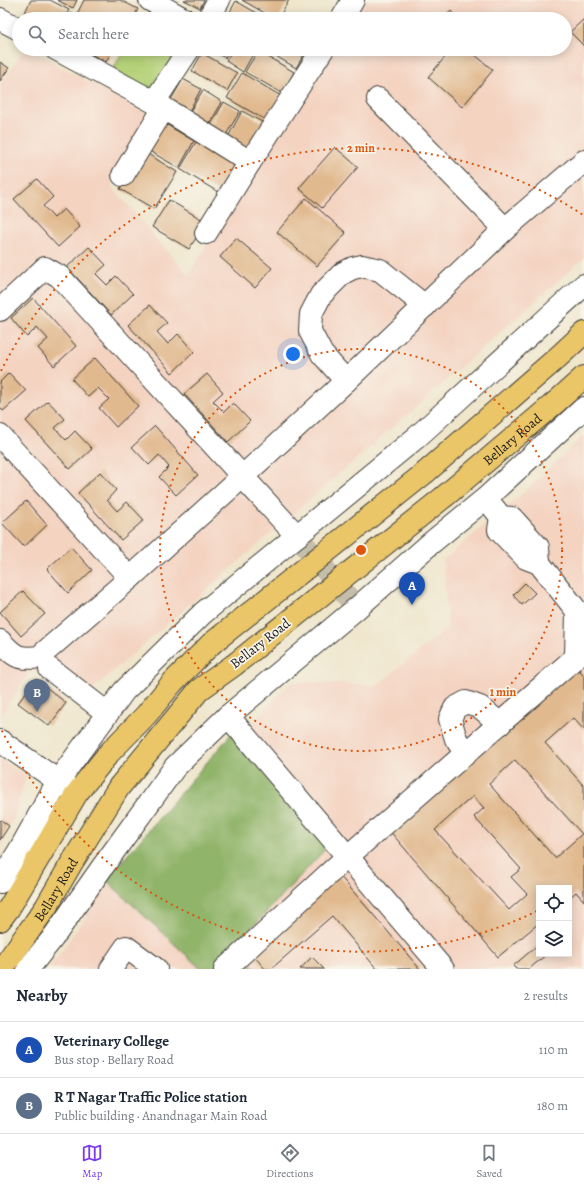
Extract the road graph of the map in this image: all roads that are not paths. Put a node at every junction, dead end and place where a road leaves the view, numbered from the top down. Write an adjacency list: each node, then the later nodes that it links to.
1 (150, 0): 4 (street)
2 (219, 0): 5 (street)
3 (353, 0): 6 (street)
4 (171, 12)
5 (212, 12)
6 (346, 12)
7 (0, 19): 8 (street)
8 (12, 25)
9 (69, 56): 13 (street)
10 (185, 56): 13 (street)
11 (318, 56): 15 (street)
12 (378, 99): 17 (street)
13 (159, 105): 15 (street); 16 (street)
14 (584, 161): 17 (street)
15 (250, 162): 18 (street)
16 (123, 175)
17 (505, 229): 20 (street)
18 (206, 233)
19 (584, 285): 29 (street)
20 (425, 306): 24 (street); 24 (street)
21 (0, 310): 27 (street)
22 (584, 333): 40 (highway, Bellary Road, bridge)
23 (584, 377): 44 (highway, Bellary Road, bridge)
24 (346, 381): 27 (street)
25 (584, 408): 28 (street)
26 (0, 436): 30 (street)
27 (242, 477): 29 (street); 30 (street)
28 (486, 498): 31 (street); 35 (street)
29 (297, 536): 34 (street)
30 (130, 578): 32 (street)
31 (581, 615): 36 (street)
32 (0, 641)
33 (50, 670): 34 (street)
34 (107, 713): 39 (street)
35 (228, 716): 41 (street); 45 (street)
36 (500, 724): 38 (street); 38 (street)
37 (0, 741): 39 (street)
38 (466, 754): 41 (street)
39 (58, 781): 40 (street); 42 (street)
40 (77, 793): 43 (highway, Bellary Road)
41 (347, 857): 48 (street); 49 (street)
42 (0, 882)
43 (0, 920)
44 (2, 969)
45 (28, 969)
46 (111, 969): 47 (street)
47 (156, 969)
48 (225, 969)
49 (443, 969)

